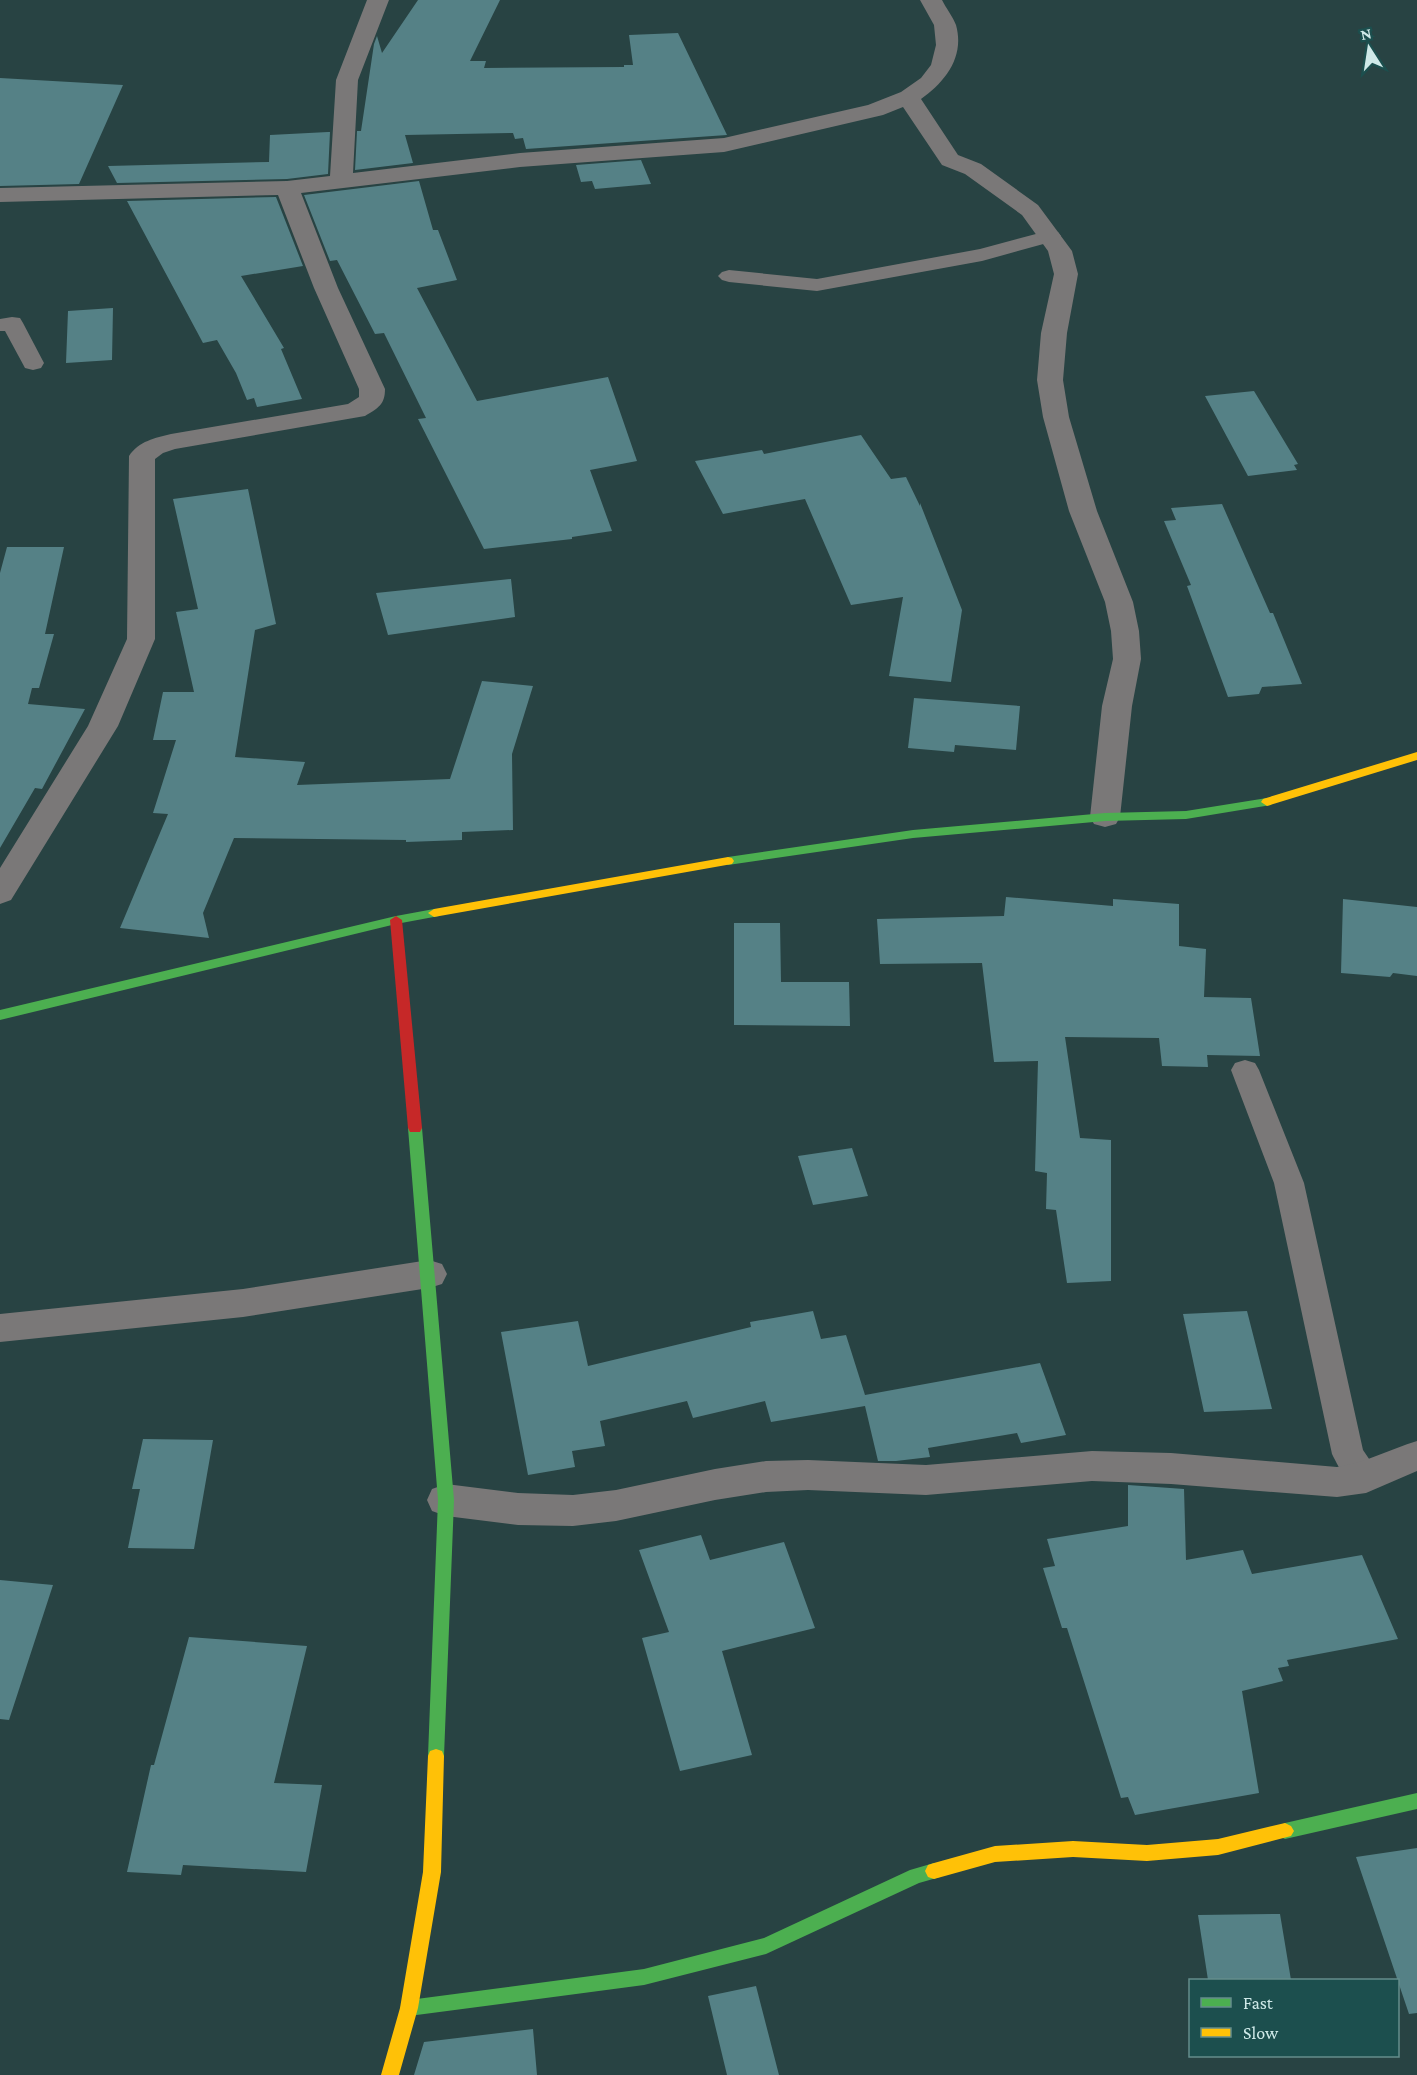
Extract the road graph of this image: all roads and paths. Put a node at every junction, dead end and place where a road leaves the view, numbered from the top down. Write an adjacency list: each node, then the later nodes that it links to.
1 (378, 0): 4 (street)
2 (931, 0): 3 (street)
3 (909, 97): 4 (street); 7 (street)
4 (341, 180): 5 (street)
5 (287, 188): 6 (street); 13 (street)
6 (0, 195)
7 (1051, 236): 8 (lane); 12 (street)
8 (729, 276)
9 (0, 325): 10 (lane)
10 (33, 363)
11 (1417, 756): 12 (street)
12 (1105, 817): 14 (street)
13 (0, 893)
14 (396, 920): 15 (street); 17 (street)
15 (0, 1015)
16 (1245, 1070): 20 (lane)
17 (429, 1274): 18 (street); 21 (street)
18 (0, 1328)
19 (1417, 1455): 20 (street)
20 (1366, 1478): 21 (street)
21 (446, 1500): 23 (street)
22 (1417, 1801): 23 (street)
23 (409, 2008): 24 (street)
24 (390, 2075)

